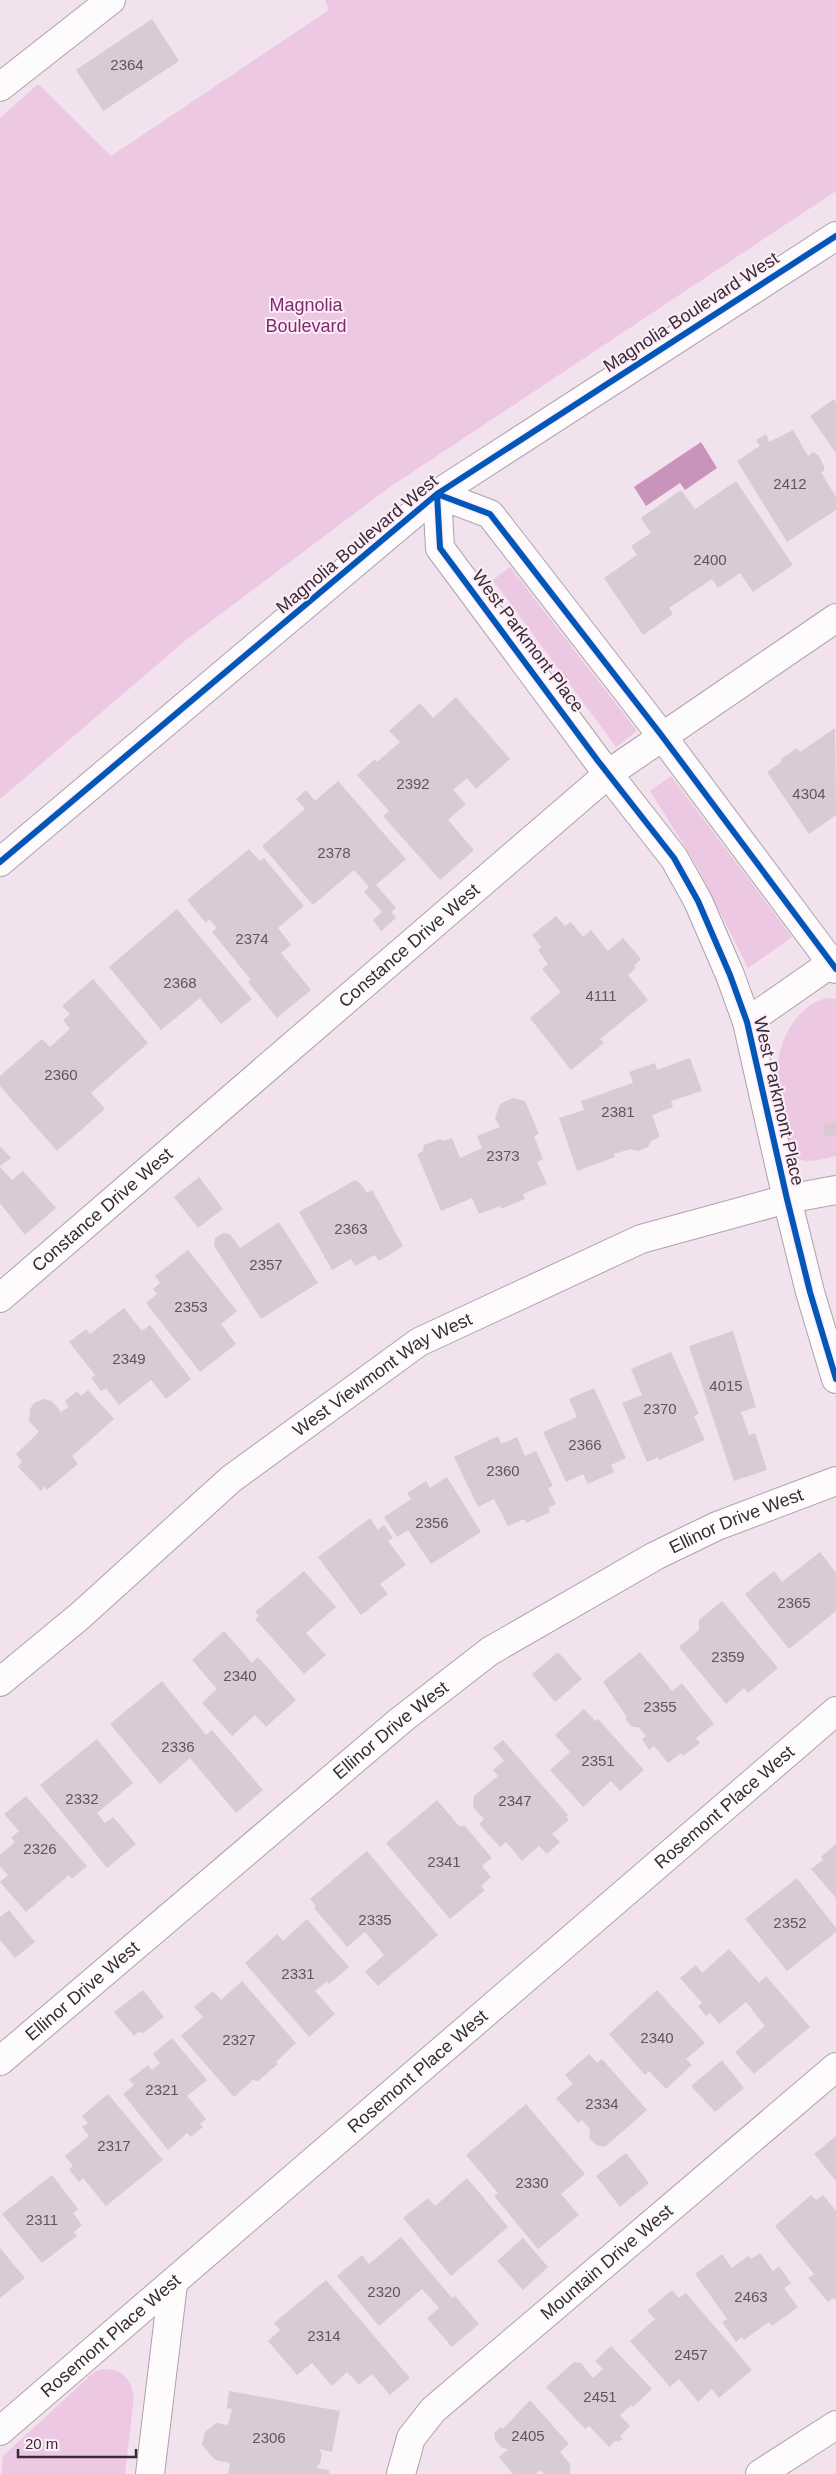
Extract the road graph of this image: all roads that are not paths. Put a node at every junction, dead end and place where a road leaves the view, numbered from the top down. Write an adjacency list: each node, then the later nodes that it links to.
1 (111, 0): 2 (street)
2 (0, 87)
3 (836, 236): 4 (street, Magnolia Boulevard West)
4 (437, 494): 6 (street); 7 (street, West Parkmont Place); 8 (street, Magnolia Boulevard West)
5 (836, 618): 6 (street, Constance Drive West)
6 (662, 736): 7 (street, Constance Drive West); 9 (street)
7 (608, 774): 10 (street, West Parkmont Place); 13 (street, Constance Drive West)
8 (0, 862)
9 (834, 964): 10 (street)
10 (747, 1022): 12 (street, West Parkmont Place)
11 (836, 1190): 12 (street, West Viewmont Way West)
12 (787, 1199): 14 (street, West Parkmont Place); 16 (street, West Viewmont Way West)
13 (0, 1298)
14 (836, 1379)
15 (836, 1481): 18 (street, Ellinor Drive West)
16 (0, 1682)
17 (836, 1712): 20 (street, Rosemont Place West)
18 (0, 2062)
19 (836, 2067): 24 (street, Mountain Drive West)
20 (173, 2284): 22 (street, Rosemont Place West); 23 (street)
21 (836, 2425): 25 (street)
22 (0, 2431)
23 (150, 2474)
24 (401, 2474)
25 (760, 2474)

